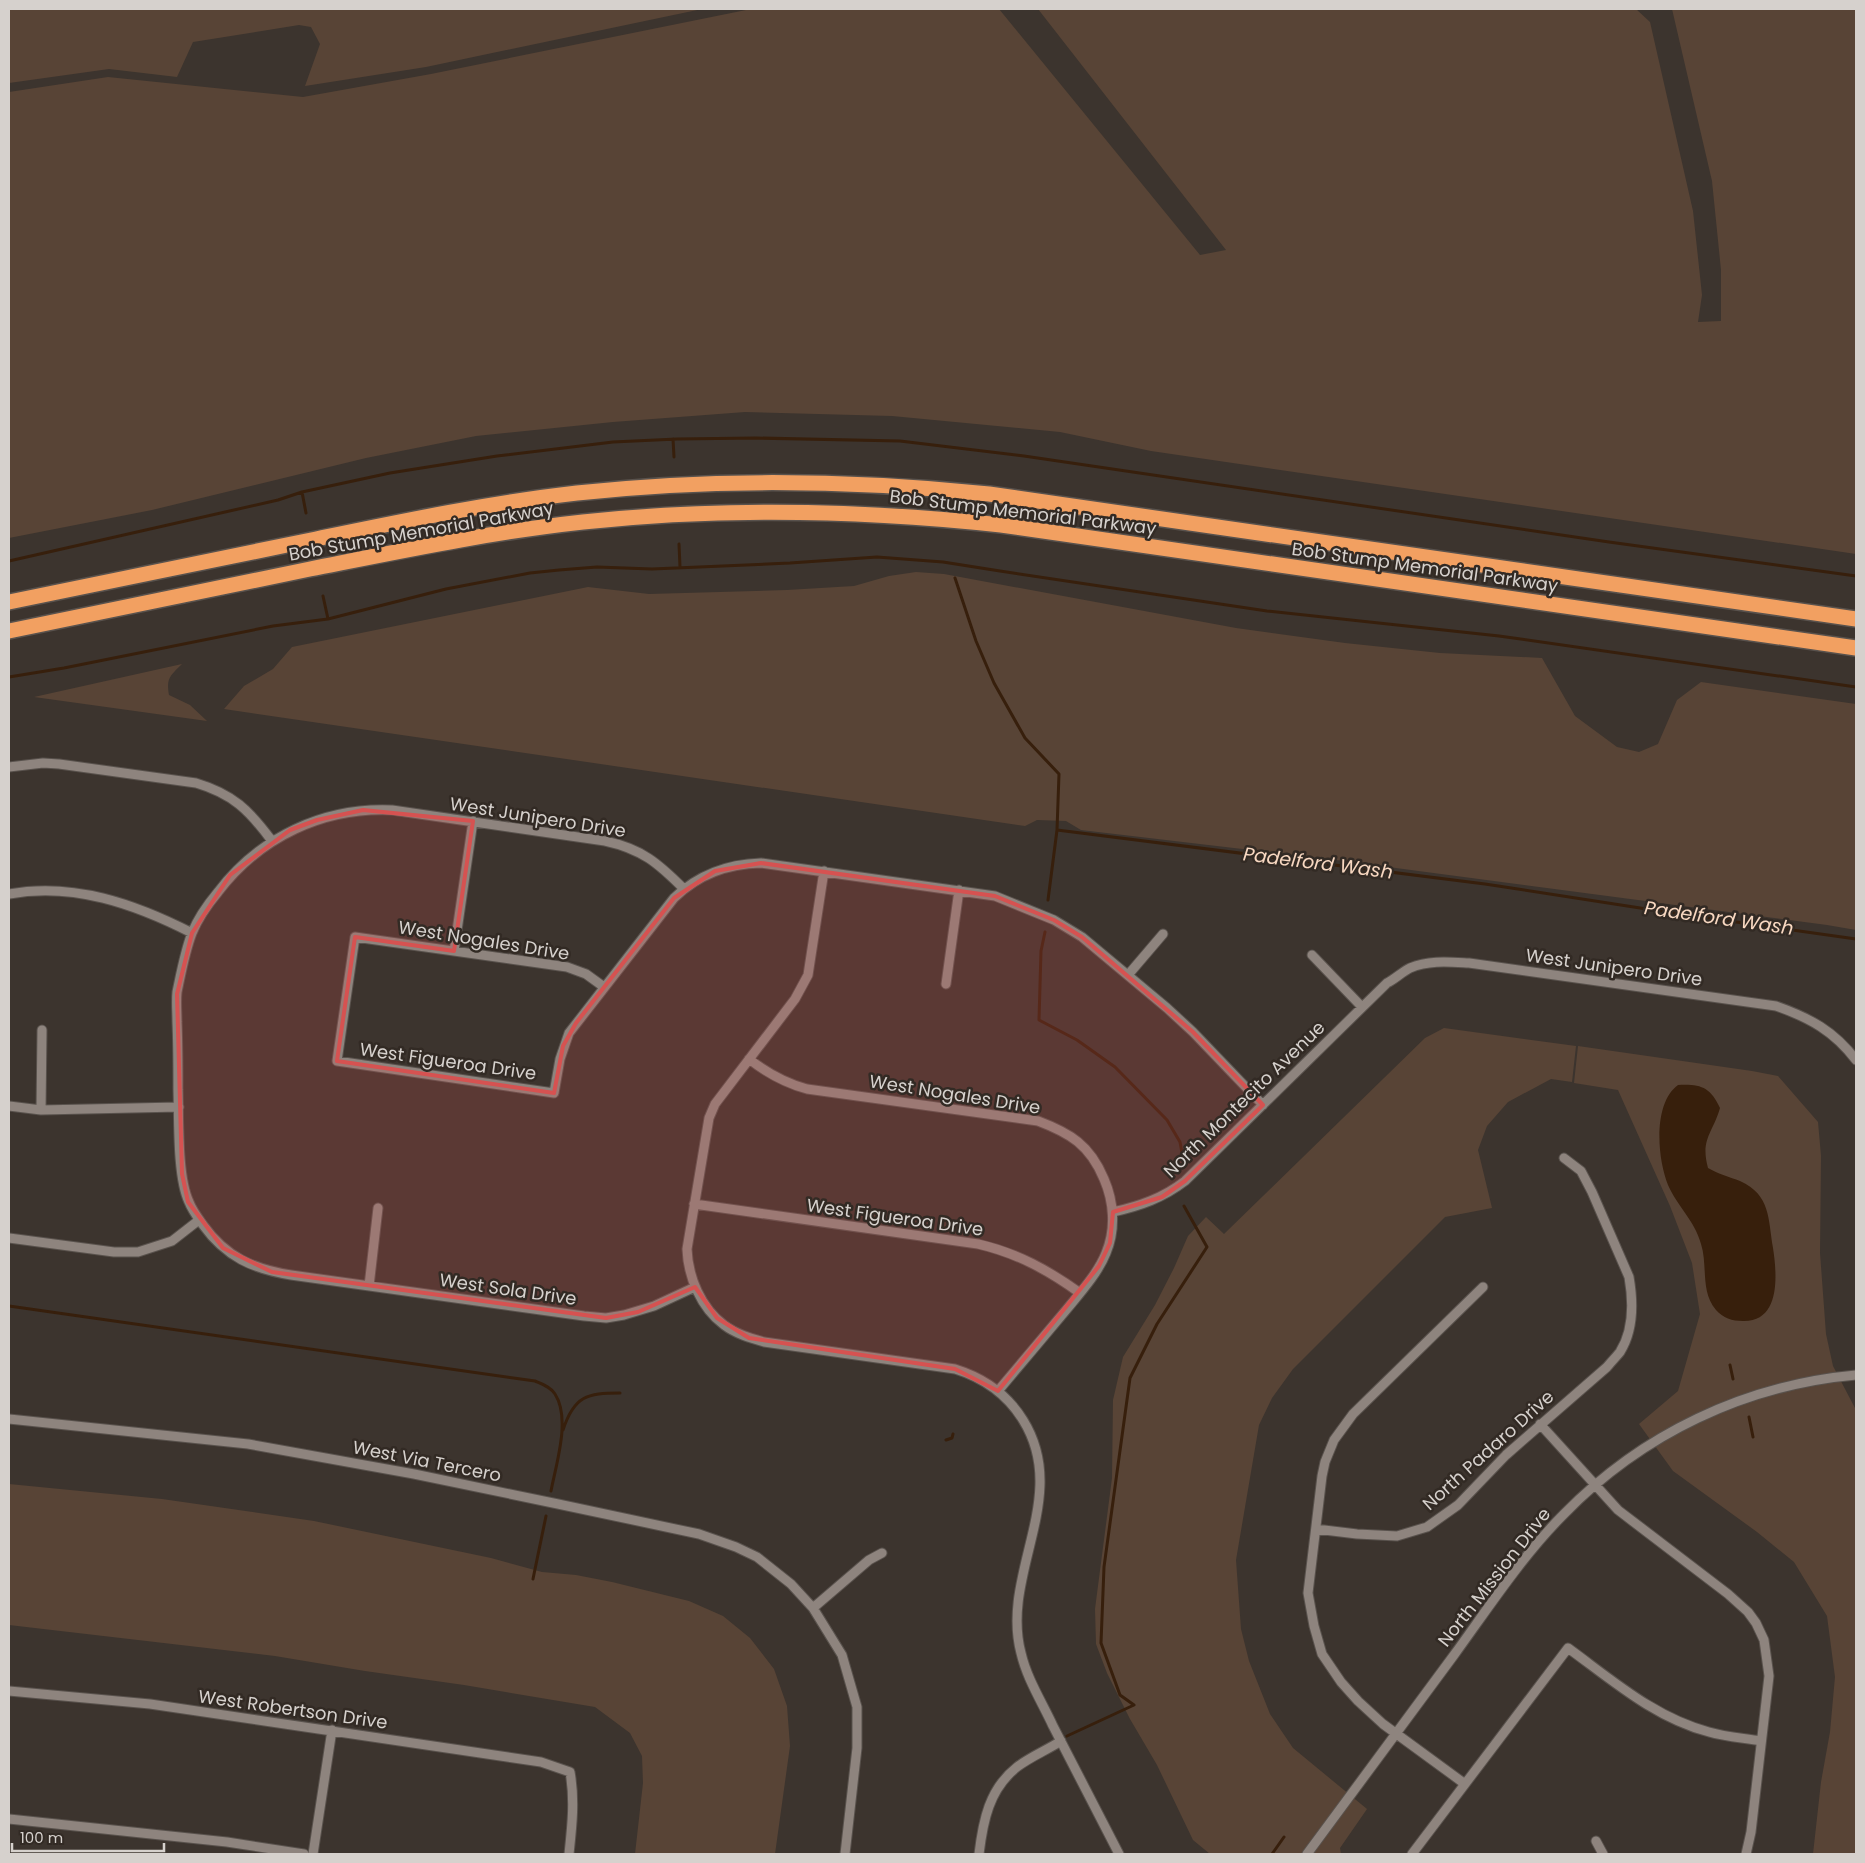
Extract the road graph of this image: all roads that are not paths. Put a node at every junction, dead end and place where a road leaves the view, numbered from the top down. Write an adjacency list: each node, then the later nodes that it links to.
1 (9, 602): 2 (highway, Bob Stump Memorial Parkway)
2 (1856, 619)
3 (9, 631): 4 (highway, Bob Stump Memorial Parkway)
4 (1856, 648)
5 (9, 767): 7 (street)
6 (473, 821): 7 (street, West Junipero Drive); 9 (street, West Junipero Drive); 14 (street)
7 (272, 840): 12 (street, West Junipero Drive)
8 (824, 871): 9 (street); 10 (street); 21 (street)
9 (684, 889): 18 (street)
10 (959, 890): 16 (street); 17 (street)
11 (9, 894): 12 (street)
12 (192, 933): 26 (street, West Sola Drive)
13 (1163, 934): 16 (street)
14 (454, 951): 18 (street, West Nogales Drive); 23 (street, West Nogales Drive)
15 (1312, 955): 19 (street)
16 (1128, 975): 24 (street)
17 (946, 984)
18 (604, 986): 23 (street, West Figueroa Drive)
19 (1362, 1007): 22 (street, West Junipero Drive); 24 (street, North Montecito Avenue)
20 (42, 1030): 27 (street)
21 (749, 1059): 29 (street); 31 (street, West Nogales Drive)
22 (1856, 1060)
23 (337, 1062)
24 (1262, 1105): 31 (street, North Montecito Avenue)
25 (9, 1106): 27 (street)
26 (179, 1107): 27 (street); 32 (street, West Sola Drive)
27 (41, 1110)
28 (1564, 1158): 41 (street, North Padaro Drive)
29 (694, 1204): 35 (street); 37 (street, West Figueroa Drive)
30 (378, 1208): 34 (street)
31 (1113, 1212): 37 (street, West Nogales Drive)
32 (200, 1220): 33 (street); 34 (street, West Sola Drive)
33 (9, 1238)
34 (368, 1286): 35 (street, West Sola Drive)
35 (695, 1287): 39 (street)
36 (1483, 1287): 43 (street)
37 (1080, 1293): 39 (street, West Nogales Drive)
38 (1856, 1375): 42 (street, North Mission Drive)
39 (998, 1391): 49 (street)
40 (9, 1419): 45 (street, West Via Tercero)
41 (1540, 1424): 42 (street); 43 (street, North Padaro Drive)
42 (1594, 1485): 48 (street, North Mission Drive); 50 (street)
43 (1316, 1529): 48 (street)
44 (882, 1553): 45 (street)
45 (813, 1608): 57 (street, West Via Tercero)
46 (9, 1691): 47 (street, West Robertson Drive)
47 (332, 1730): 55 (street); 56 (street, West Robertson Drive)
48 (1396, 1733): 51 (street); 60 (street, North Mission Drive)
49 (1061, 1741): 58 (street); 59 (street)
50 (1762, 1741): 51 (street); 63 (street)
51 (1466, 1784): 61 (street)
52 (9, 1818): 54 (street)
53 (1596, 1841): 62 (street)
54 (304, 1854)
55 (313, 1854)
56 (569, 1854)
57 (845, 1854)
58 (978, 1854)
59 (1119, 1854)
60 (1307, 1854)
61 (1412, 1854)
62 (1603, 1854)
63 (1746, 1854)

